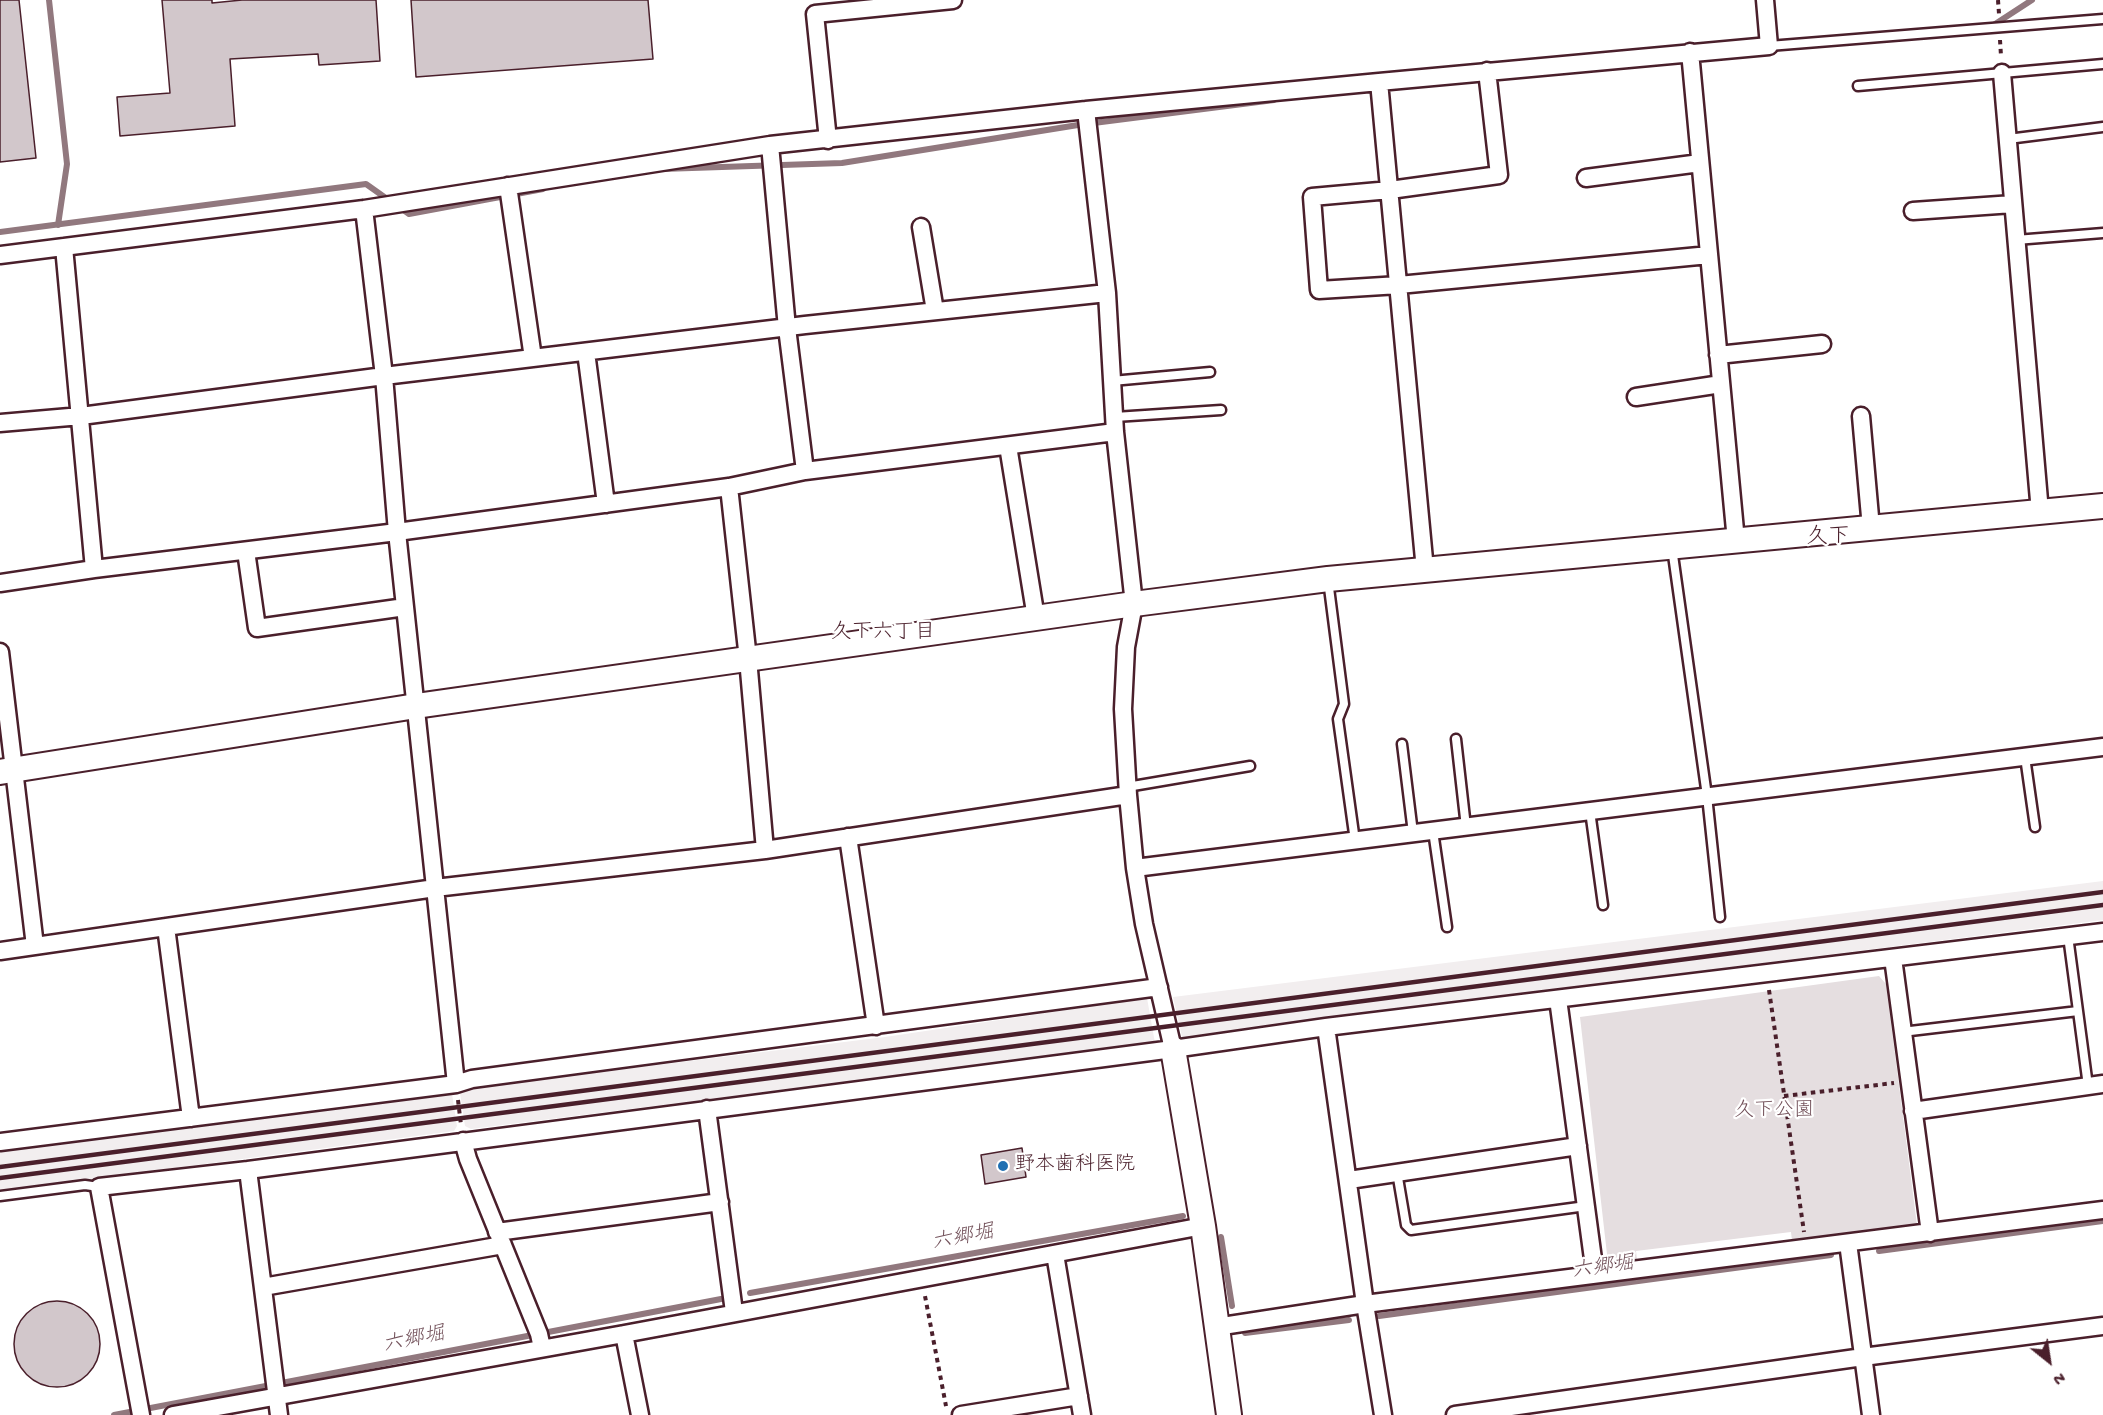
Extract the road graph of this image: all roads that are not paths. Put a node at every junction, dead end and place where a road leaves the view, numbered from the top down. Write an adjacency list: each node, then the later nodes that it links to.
1 (953, 0): 14 (street)
2 (1765, 0): 4 (street)
3 (2103, 19): 4 (lane)
4 (1769, 46): 5 (street)
5 (1690, 52): 7 (street); 16 (street)
6 (2103, 64): 8 (lane)
7 (1487, 71): 9 (street); 19 (street)
8 (2002, 73): 10 (lane); 13 (street)
9 (1379, 82): 11 (street); 19 (street)
10 (1858, 86)
11 (1086, 111): 14 (street); 30 (street)
12 (2103, 127): 13 (lane)
13 (2008, 139): 20 (street)
14 (828, 140): 15 (street)
15 (770, 145): 18 (street); 32 (street)
16 (1700, 163): 17 (street); 28 (street)
17 (1586, 178)
18 (508, 186): 21 (street); 36 (street)
19 (1390, 190): 29 (street); 29 (street)
20 (2013, 204): 22 (street); 25 (street)
21 (363, 209): 26 (street); 38 (street)
22 (1913, 211)
23 (921, 227): 31 (street)
24 (2103, 233): 25 (lane)
25 (2016, 240): 52 (street)
26 (64, 247): 27 (street); 43 (street)
27 (0, 255)
28 (1709, 255): 29 (street); 35 (street)
29 (1398, 285): 59 (street)
30 (1107, 293): 31 (street); 39 (street)
31 (935, 311): 32 (street)
32 (787, 328): 34 (street); 48 (street)
33 (1822, 344): 35 (street)
34 (586, 352): 36 (street); 50 (street)
35 (1718, 355): 40 (street)
36 (532, 358): 38 (street)
37 (1210, 372): 39 (lane)
38 (384, 376): 43 (street); 54 (street)
39 (1112, 381): 46 (street)
40 (1721, 384): 41 (street); 55 (street)
41 (1636, 397)
42 (1221, 410): 46 (lane)
43 (81, 416): 45 (street); 58 (street)
44 (1861, 416): 53 (street)
45 (0, 423)
46 (1115, 425): 47 (street); 62 (street)
47 (1008, 446): 48 (street); 64 (street)
48 (805, 471): 49 (street)
49 (729, 488): 50 (street); 66 (street)
50 (606, 504): 54 (street)
51 (2103, 506): 52 (street)
52 (2040, 512): 53 (street)
53 (1871, 528): 55 (street)
54 (397, 532): 57 (street); 63 (street)
55 (1736, 541): 56 (street)
56 (1671, 547): 59 (street); 75 (lane)
57 (246, 551): 58 (street); 63 (street)
58 (94, 569): 61 (street)
59 (1425, 570): 60 (street)
60 (1328, 579): 62 (street); 82 (lane)
61 (0, 583)
62 (1134, 604): 64 (street); 74 (street)
63 (405, 607): 67 (street)
64 (1036, 618): 66 (street)
65 (0, 652): 73 (street)
66 (748, 659): 67 (street); 83 (street)
67 (416, 706): 73 (street); 85 (street)
68 (1456, 739): 77 (lane)
69 (1402, 744): 80 (lane)
70 (2103, 747): 71 (street)
71 (2025, 757): 75 (street); 78 (lane)
72 (1250, 766): 74 (lane)
73 (7, 770): 92 (street)
74 (1128, 791): 81 (street); 84 (street)
75 (1707, 796): 76 (street); 87 (lane)
76 (1590, 812): 77 (street); 86 (lane)
77 (1466, 827): 79 (street)
78 (2035, 827)
79 (1433, 831): 80 (street); 89 (lane)
80 (1413, 833): 82 (street)
81 (848, 837): 83 (street); 98 (street)
82 (1355, 841): 84 (street)
83 (765, 850): 85 (street)
84 (1135, 868): 95 (street)
85 (435, 888): 88 (street); 103 (street)
86 (1603, 904)
87 (1720, 916)
88 (166, 927): 92 (street); 106 (street)
89 (1447, 927)
90 (2103, 932): 91 (street)
91 (2068, 936): 94 (street); 97 (lane)
92 (35, 946): 93 (street)
93 (0, 951)
94 (1893, 958): 96 (street); 100 (street)
95 (1159, 987): 98 (street); 101 (street)
96 (1558, 999): 99 (street); 109 (street)
97 (2078, 1011): 100 (lane); 102 (lane)
98 (876, 1026): 103 (street)
99 (1326, 1027): 101 (street); 112 (street)
100 (1902, 1032): 105 (street)
101 (1173, 1049): 104 (street); 118 (street)
102 (2096, 1085): 105 (street)
103 (456, 1089): 106 (street)
104 (707, 1109): 107 (street); 115 (street)
105 (1913, 1111): 119 (street)
106 (191, 1118): 108 (street)
107 (463, 1135): 110 (street); 120 (street)
108 (0, 1142)
109 (1578, 1146): 111 (street); 116 (street)
110 (248, 1170): 113 (street); 124 (street)
111 (1397, 1172): 112 (street); 116 (lane)
112 (1349, 1180): 125 (street)
113 (99, 1187): 114 (lane); 135 (street)
114 (0, 1196)
115 (720, 1202): 120 (street); 126 (street)
116 (1586, 1206): 123 (street)
117 (2103, 1210): 119 (street)
118 (1203, 1226): 122 (street); 127 (street)
119 (1930, 1233): 121 (street)
120 (500, 1238): 124 (street); 130 (street)
121 (1848, 1243): 123 (street); 131 (street)
122 (1055, 1254): 126 (street); 133 (street)
123 (1595, 1274): 125 (street)
124 (263, 1287): 132 (street)
125 (1365, 1304): 127 (street); 141 (street)
126 (734, 1312): 129 (street)
127 (1216, 1326): 140 (street)
128 (2103, 1326): 131 (street)
129 (624, 1334): 130 (street); 138 (street)
130 (542, 1348): 132 (street)
131 (1863, 1357): 142 (street); 143 (street)
132 (276, 1396): 136 (street); 137 (street)
133 (1079, 1396): 134 (street); 139 (street)
134 (954, 1411)
135 (141, 1415)
136 (173, 1415)
137 (279, 1415)
138 (640, 1415)
139 (1082, 1415)
140 (1229, 1415)
141 (1383, 1415)
142 (1455, 1415)
143 (1870, 1415)

